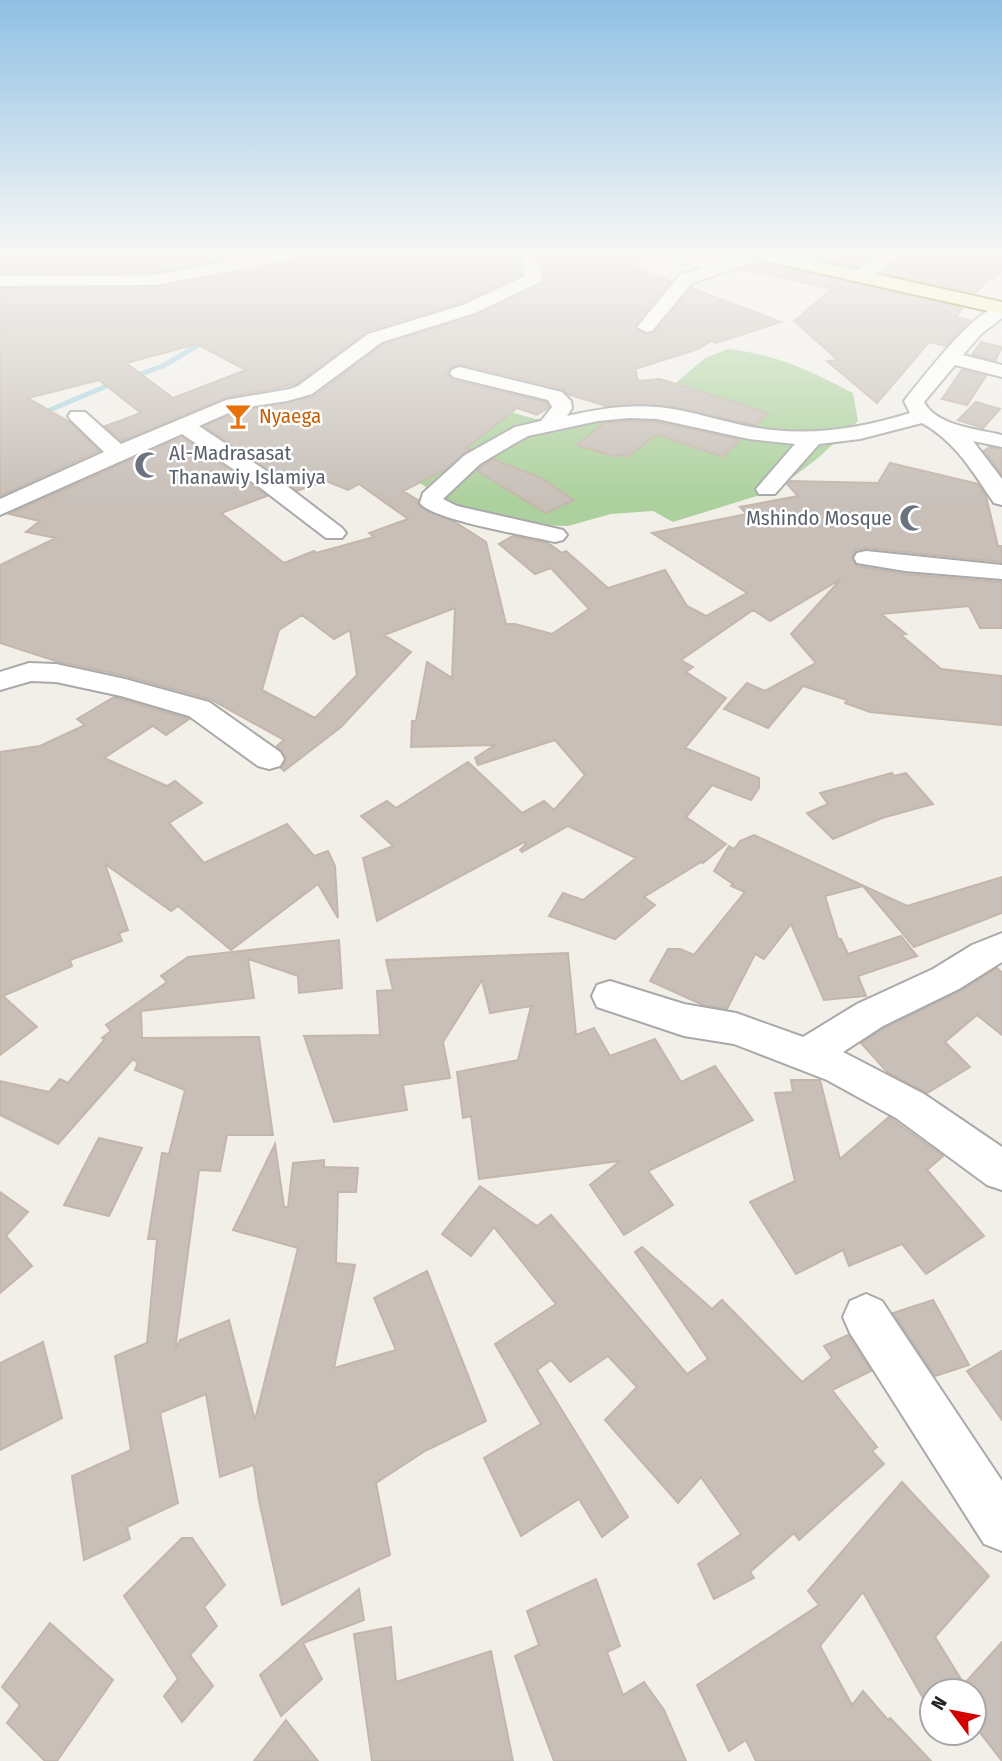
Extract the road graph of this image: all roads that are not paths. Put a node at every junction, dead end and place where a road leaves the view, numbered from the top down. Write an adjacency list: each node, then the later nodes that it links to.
1 (381, 336): 8 (street)
2 (970, 336): 3 (street)
3 (951, 358): 4 (street); 6 (street)
4 (1002, 371)
5 (460, 373): 9 (street)
6 (924, 415): 10 (street); 11 (street)
7 (78, 416): 13 (street)
8 (183, 425): 13 (street); 17 (street)
9 (547, 427): 11 (street); 18 (street)
10 (947, 429): 12 (street); 15 (street)
11 (812, 438): 14 (street)
12 (1002, 441)
13 (118, 453): 16 (street)
14 (767, 489)
15 (1002, 498)
16 (0, 508)
17 (334, 533)
18 (555, 535)
19 (866, 558): 20 (street)
20 (1002, 572)
21 (0, 681): 22 (street)
22 (269, 759)
23 (1002, 947): 25 (street)
24 (610, 996): 25 (street)
25 (808, 1054): 26 (street)
26 (1002, 1171)
27 (866, 1317): 28 (street)
28 (1002, 1526)

